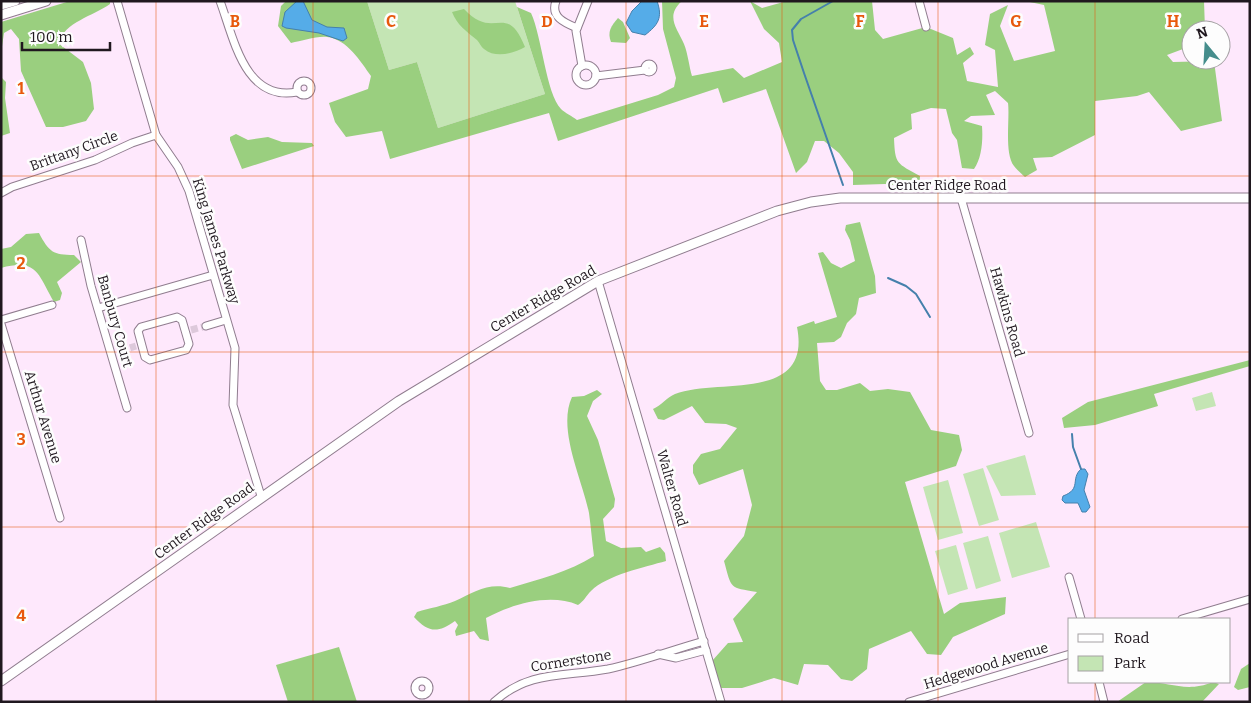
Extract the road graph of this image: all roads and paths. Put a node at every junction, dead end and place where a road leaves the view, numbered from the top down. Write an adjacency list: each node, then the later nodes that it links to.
1 (14, 1): 8 (main road)
2 (46, 1): 9 (main road)
3 (117, 1): 16 (street, King James Parkway)
4 (220, 1): 15 (street)
5 (556, 1): 11 (street)
6 (919, 1): 10 (street)
7 (585, 2): 11 (street)
8 (1, 5)
9 (1, 15)
10 (926, 27)
11 (577, 28): 12 (street)
12 (582, 66): 14 (street); 14 (street)
13 (645, 70): 14 (street)
14 (596, 76)
15 (298, 92)
16 (156, 135): 17 (street, Brittany Circle); 21 (street, King James Parkway)
17 (1, 193)
18 (961, 198): 19 (main road, Center Ridge Road); 22 (main road, Center Ridge Road); 32 (street, Hawkins Road)
19 (1250, 198)
20 (81, 240): 24 (street, Banbury Court)
21 (213, 274): 24 (street); 25 (street, King James Parkway)
22 (598, 281): 33 (main road, Center Ridge Road); 39 (street, Walter Road)
23 (52, 305): 26 (street)
24 (98, 308): 30 (street, Banbury Court)
25 (226, 320): 27 (street); 33 (street, King James Parkway)
26 (1, 322): 34 (street, Arthur Avenue)
27 (206, 326)
28 (138, 345): 28 (street)
29 (120, 351): 30 (street)
30 (111, 354): 31 (street, Banbury Court)
31 (127, 408)
32 (1029, 433)
33 (261, 496): 43 (main road, Center Ridge Road)
34 (60, 518)
35 (1069, 577): 37 (street)
36 (1250, 599): 38 (street)
37 (1081, 618)
38 (1185, 618)
39 (704, 641): 40 (street, Walter Road); 41 (street, Cornerstone)
40 (706, 650): 41 (street, Cornerstone); 48 (street, Walter Road)
41 (658, 654): 47 (street, Cornerstone)
42 (1068, 655): 49 (street, Hedgewood Avenue)
43 (1, 681)
44 (1099, 683): 50 (street)
45 (426, 694): 46 (street)
46 (432, 702)
47 (494, 702)
48 (721, 702)
49 (909, 702)
50 (1104, 702)

